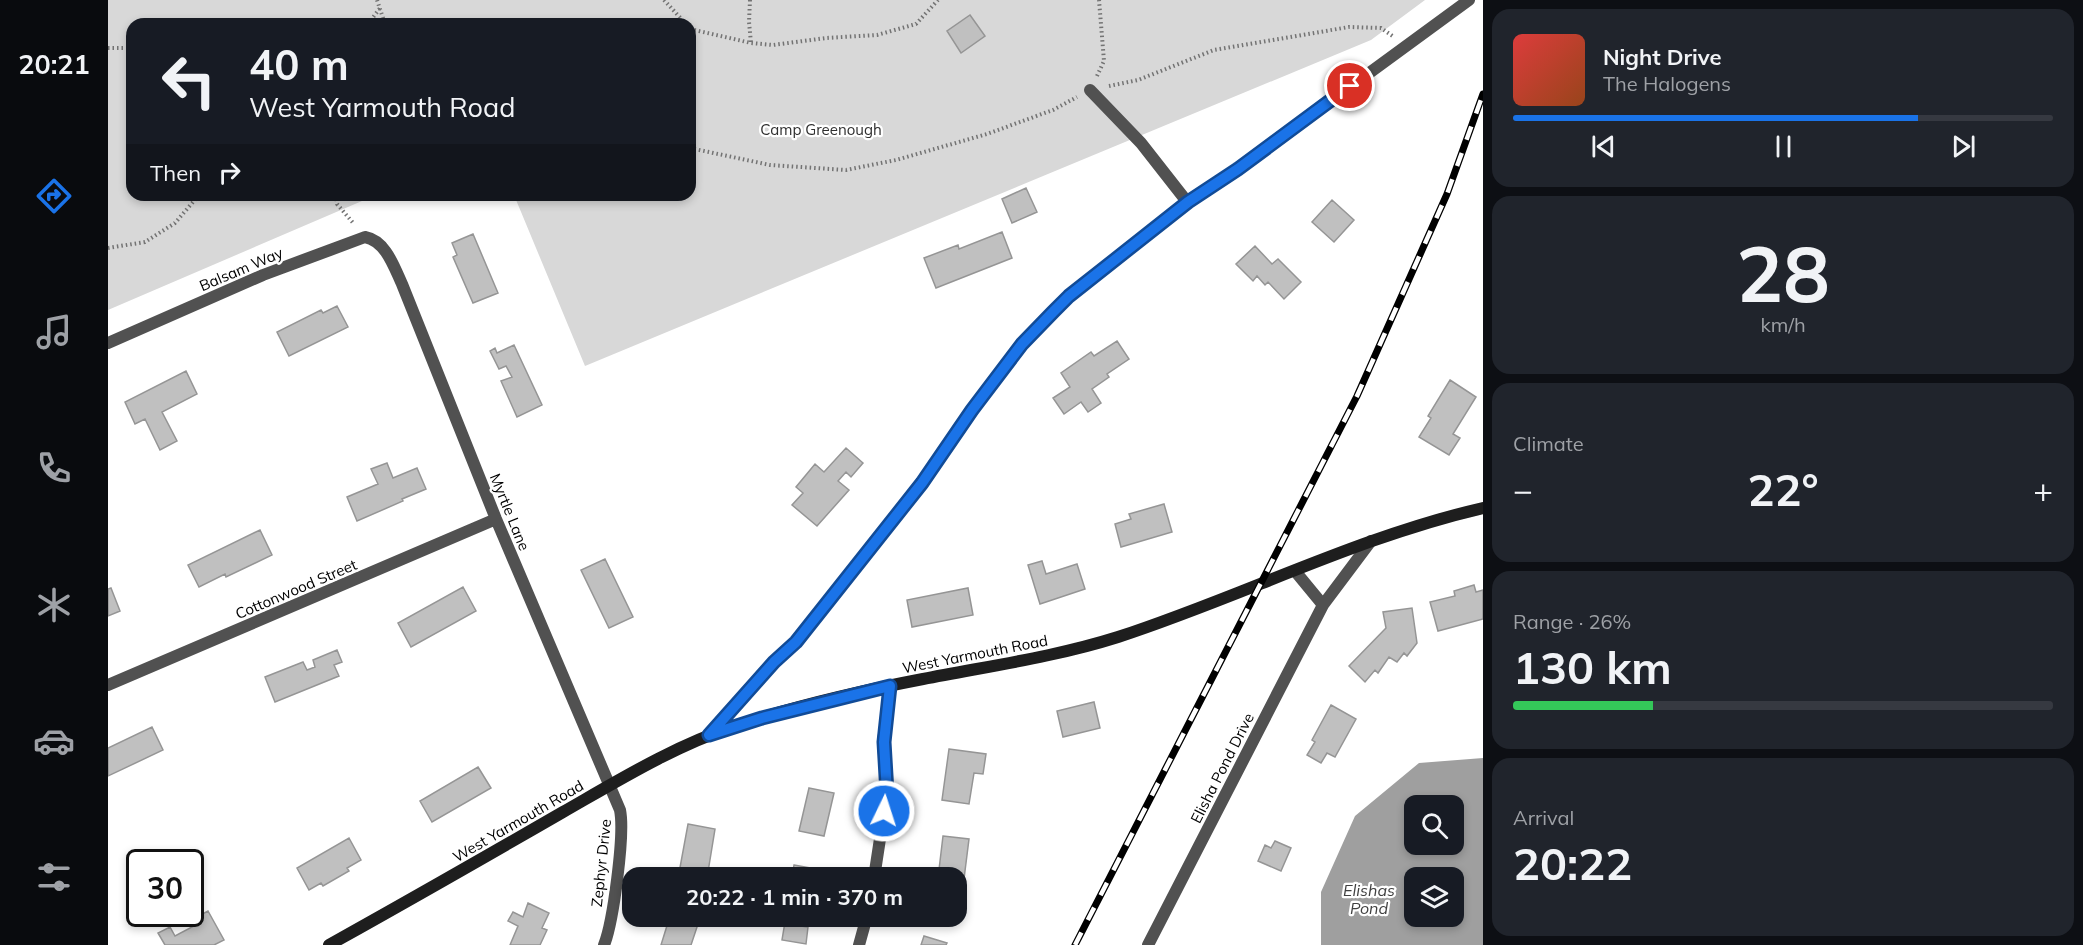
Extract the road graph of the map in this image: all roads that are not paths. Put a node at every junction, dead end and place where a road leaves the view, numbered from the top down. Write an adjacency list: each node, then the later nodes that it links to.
1 (1468, 0): 3 (street)
2 (1090, 90): 3 (street)
3 (1188, 202): 13 (street)
4 (384, 250): 5 (street, Balsam Way); 7 (street, Myrtle Lane)
5 (108, 343)
6 (1483, 508): 8 (main road, West Yarmouth Road)
7 (496, 519): 11 (street, Cottonwood Street); 14 (street, Myrtle Lane)
8 (1371, 541): 9 (main road, West Yarmouth Road); 10 (street, Elisha Pond Drive)
9 (1295, 571): 10 (street); 12 (main road, West Yarmouth Road)
10 (1323, 605): 20 (street, Elisha Pond Drive)
11 (108, 685)
12 (890, 686): 13 (main road, West Yarmouth Road); 15 (street)
13 (709, 735): 14 (main road, West Yarmouth Road)
14 (609, 786): 17 (main road, West Yarmouth Road); 18 (street, Zephyr Drive)
15 (876, 867)
16 (864, 927): 19 (street)
17 (329, 945)
18 (604, 945)
19 (860, 945)
20 (1148, 945)

